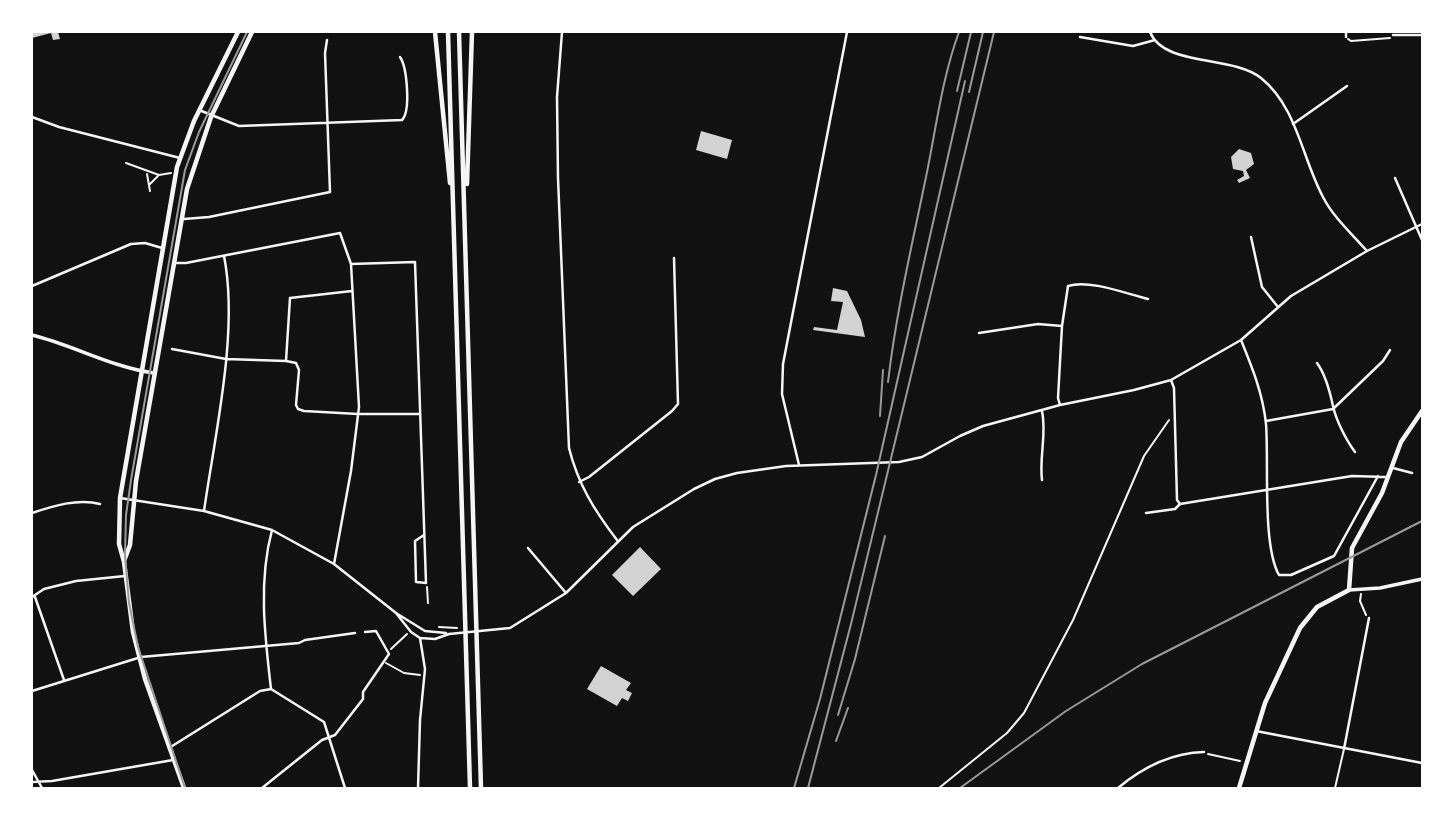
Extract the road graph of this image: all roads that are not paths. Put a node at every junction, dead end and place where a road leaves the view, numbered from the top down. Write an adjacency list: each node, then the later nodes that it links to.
1 (238, 32): 19 (main road)
2 (252, 32): 21 (main road)
3 (435, 32): 27 (main road)
4 (448, 32): 27 (main road)
5 (459, 32): 26 (main road)
6 (472, 32): 26 (main road)
7 (562, 32): 69 (street)
8 (847, 32): 63 (street)
9 (1150, 32): 16 (street)
10 (1346, 32): 14 (street)
11 (1393, 35): 12 (street)
12 (1423, 35)
13 (1080, 37): 16 (street)
14 (1346, 37)
15 (327, 40): 22 (street)
16 (1154, 40): 23 (street)
17 (400, 57): 22 (street)
18 (1348, 86): 23 (street)
19 (199, 110): 21 (street); 24 (main road)
20 (32, 117): 24 (street)
21 (212, 117): 22 (street); 28 (main road)
22 (328, 122): 28 (street)
23 (1293, 124): 34 (street)
24 (180, 158): 33 (main road)
25 (1395, 178): 30 (street)
26 (465, 209): 117 (main road)
27 (453, 215): 116 (main road)
28 (180, 218): 37 (main road)
29 (1423, 224): 30 (street)
30 (1416, 228): 32 (street); 34 (street)
31 (1251, 237): 42 (street)
32 (1423, 240)
33 (163, 249): 39 (street); 52 (main road)
34 (1367, 251): 42 (street)
35 (224, 256): 37 (street); 38 (street); 49 (street)
36 (674, 258): 69 (street)
37 (173, 262): 53 (main road)
38 (351, 264): 40 (street); 60 (street)
39 (32, 286)
40 (352, 292): 50 (street); 59 (street)
41 (1148, 299): 43 (street)
42 (1278, 307): 46 (street)
43 (1062, 327): 44 (street); 55 (street)
44 (979, 333)
45 (32, 335): 52 (street)
46 (1241, 340): 54 (street); 61 (street)
47 (172, 349): 49 (street)
48 (1390, 350): 57 (street)
49 (226, 359): 50 (street); 75 (street)
50 (286, 361): 59 (street)
51 (1317, 363): 57 (street)
52 (141, 371): 53 (street); 71 (main road)
53 (154, 373): 72 (main road)
54 (1171, 380): 55 (street); 74 (street)
55 (1060, 405): 56 (street)
56 (1042, 410): 63 (street); 68 (street)
57 (1333, 410): 61 (street); 62 (street)
58 (1423, 411): 64 (main road)
59 (358, 414): 60 (street); 83 (street)
60 (421, 414): 79 (street)
61 (1266, 421): 70 (street)
62 (1355, 452)
63 (799, 465): 80 (street)
64 (1390, 466): 65 (street); 67 (main road)
65 (1412, 474)
66 (1378, 476): 67 (street); 70 (street); 70 (street)
67 (1387, 478): 86 (main road)
68 (1042, 480)
69 (579, 482): 80 (street)
70 (1268, 490): 74 (street)
71 (120, 498): 72 (street); 82 (main road)
72 (133, 499): 75 (street); 82 (main road)
73 (100, 503): 76 (street)
74 (1180, 504): 77 (street)
75 (204, 511): 78 (street)
76 (32, 513)
77 (1146, 513)
78 (272, 530): 83 (street); 96 (street)
79 (424, 535): 79 (street)
80 (618, 541): 87 (street)
81 (528, 548): 87 (street)
82 (124, 562): 84 (main road)
83 (334, 564): 89 (street)
84 (125, 576): 88 (street); 97 (main road)
85 (1422, 579): 86 (street)
86 (1349, 590): 101 (main road)
87 (566, 593): 94 (street)
88 (33, 596): 98 (street)
89 (397, 613): 91 (street); 95 (street)
90 (1369, 618): 104 (street)
91 (425, 631): 94 (street); 95 (street)
92 (365, 632): 102 (street)
93 (355, 634): 96 (street)
94 (449, 634): 95 (street)
95 (420, 638): 115 (street)
96 (266, 644): 97 (street); 99 (street)
97 (139, 658): 98 (street); 103 (main road)
98 (64, 680): 100 (street)
99 (271, 689): 102 (street); 103 (street)
100 (32, 691)
101 (1256, 731): 104 (street); 119 (main road)
102 (330, 737): 113 (street); 114 (street)
103 (169, 748): 106 (main road)
104 (1344, 748): 107 (street); 120 (street)
105 (1204, 752): 118 (street)
106 (173, 760): 109 (street); 112 (main road)
107 (1423, 763)
108 (32, 770): 109 (street)
109 (37, 781): 110 (street); 111 (street)
110 (32, 782)
111 (42, 789)
112 (184, 789)
113 (262, 789)
114 (345, 789)
115 (418, 789)
116 (470, 789)
117 (481, 789)
118 (1118, 789)
119 (1239, 789)
120 (1335, 789)

